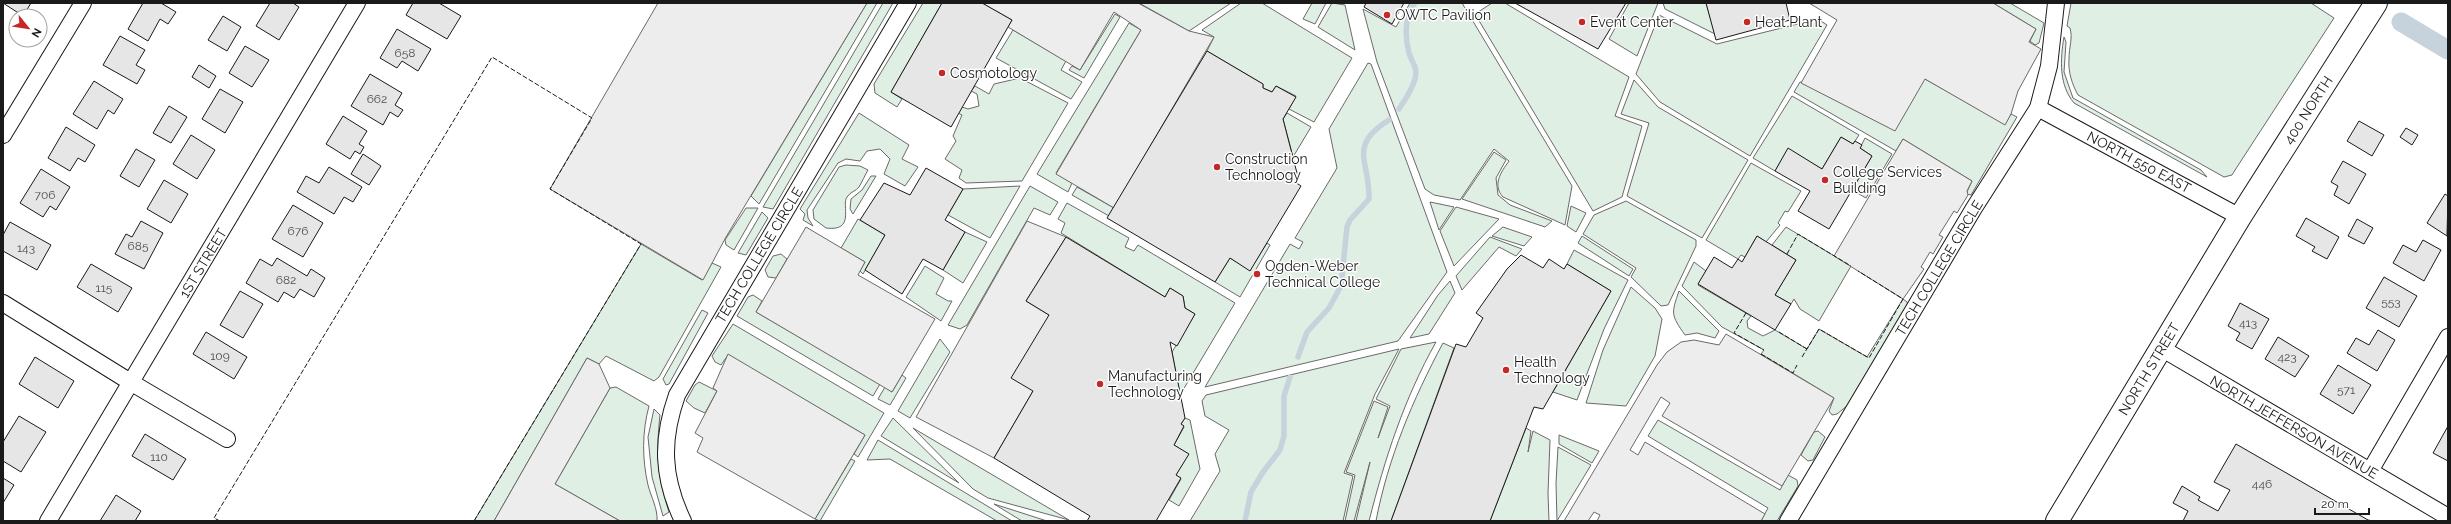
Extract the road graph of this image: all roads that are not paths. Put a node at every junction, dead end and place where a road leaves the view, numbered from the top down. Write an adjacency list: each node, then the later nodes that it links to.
1 (83, 3): 7 (street)
2 (357, 3): 12 (street, 1ST STREET)
3 (908, 3): 17 (street, TECH COLLEGE CIRCLE)
4 (2056, 3): 6 (street, TECH COLLEGE CIRCLE)
5 (2376, 3): 8 (main road, 400 NORTH)
6 (2038, 108): 8 (street, NORTH 550 EAST); 18 (street, TECH COLLEGE CIRCLE)
7 (5, 126)
8 (2240, 217): 11 (main road, NORTH STREET)
9 (3, 303): 12 (street)
10 (2448, 337): 14 (street)
11 (2161, 348): 14 (street, NORTH JEFFERSON AVENUE); 19 (main road, NORTH STREET)
12 (132, 384): 13 (street); 16 (street, 1ST STREET)
13 (227, 439)
14 (2370, 471): 15 (street, NORTH JEFFERSON AVENUE)
15 (2448, 517)
16 (48, 521)
17 (683, 521)
18 (1788, 521)
19 (2057, 521)

